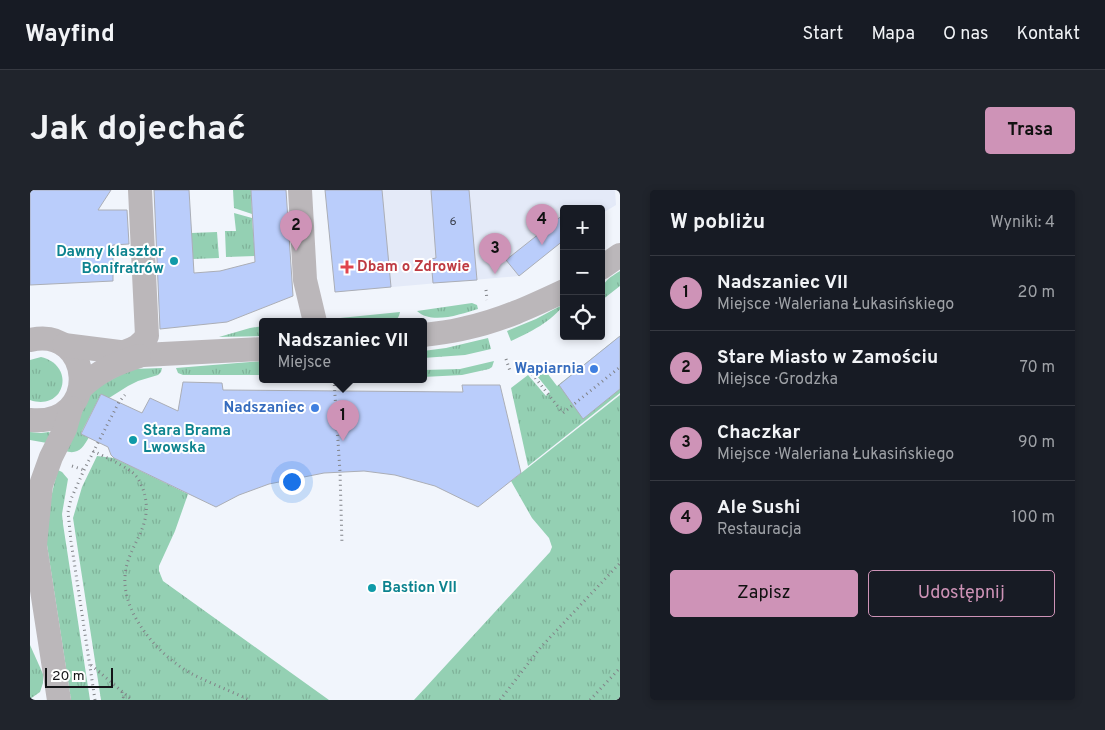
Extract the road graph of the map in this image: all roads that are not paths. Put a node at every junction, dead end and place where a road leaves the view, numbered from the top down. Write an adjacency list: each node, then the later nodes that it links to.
1 (140, 190): 11 (street)
2 (300, 190): 6 (street)
3 (620, 255): 4 (street)
4 (605, 265)
5 (560, 293): 7 (street)
6 (314, 318)
7 (427, 334)
8 (30, 340): 9 (street)
9 (64, 345): 11 (street); 12 (street)
10 (259, 349): 11 (street)
11 (134, 354): 12 (street)
12 (76, 398): 13 (street); 14 (street)
13 (30, 420)
14 (32, 541): 15 (street)
15 (59, 700)

